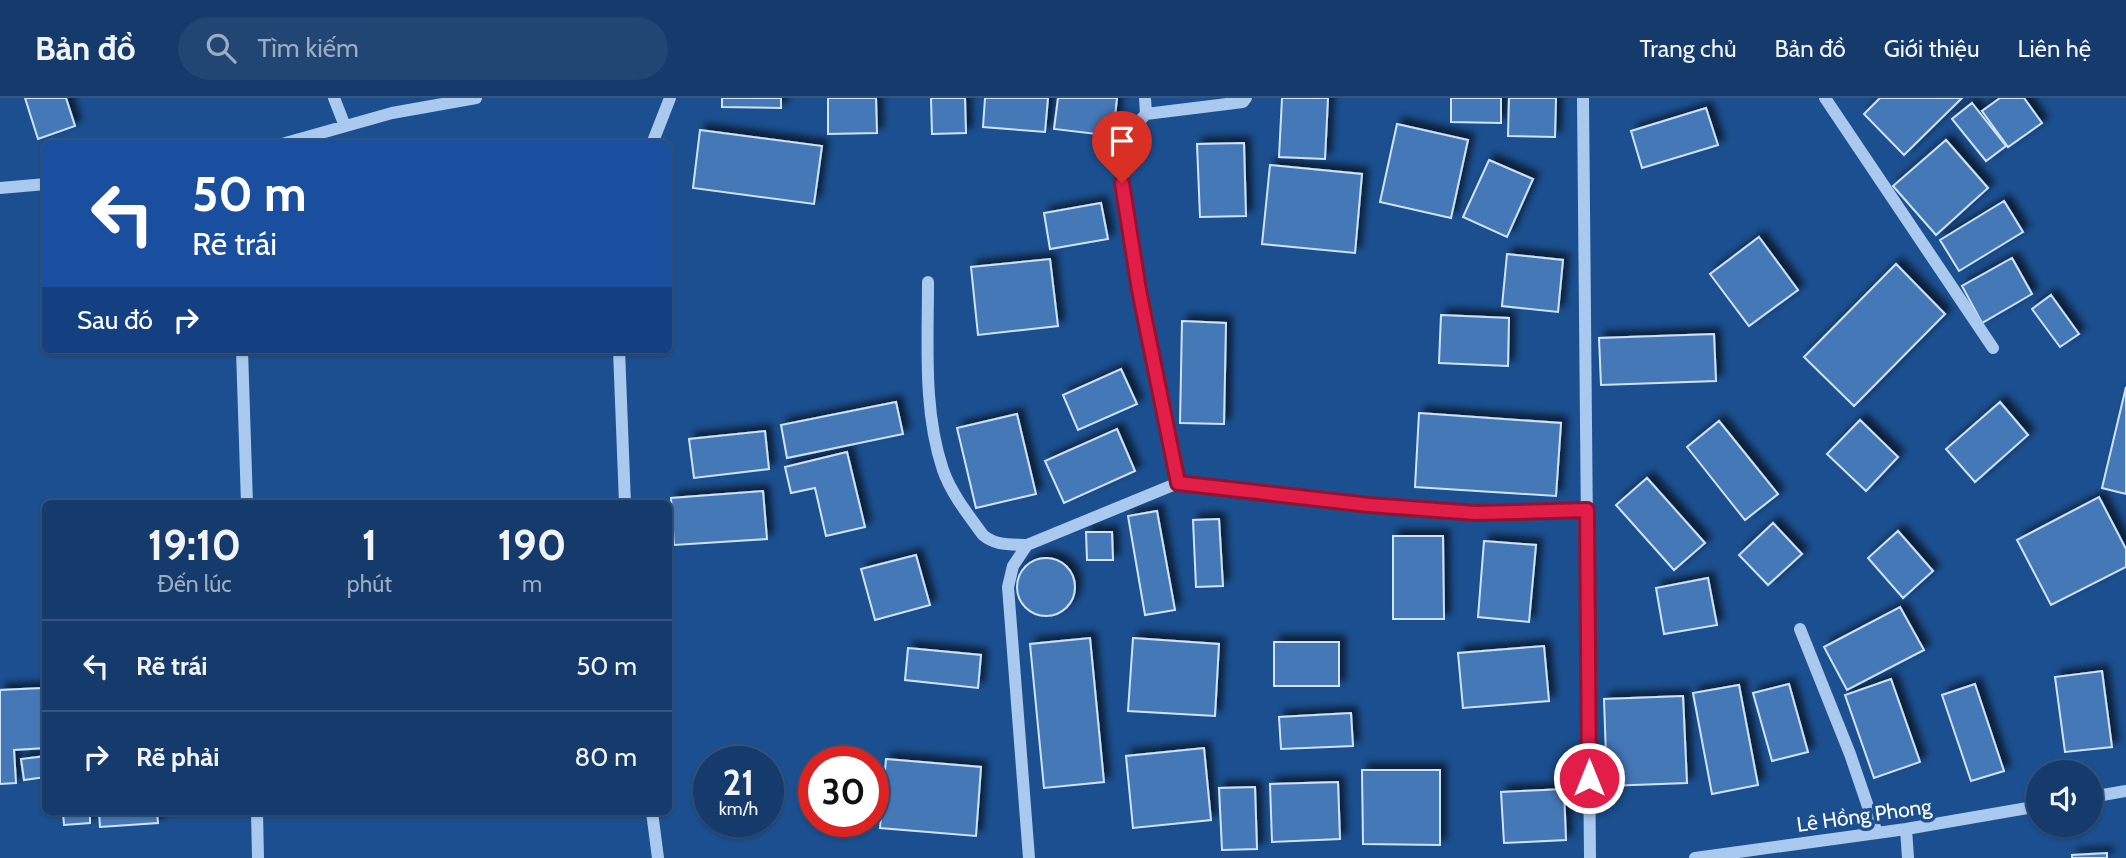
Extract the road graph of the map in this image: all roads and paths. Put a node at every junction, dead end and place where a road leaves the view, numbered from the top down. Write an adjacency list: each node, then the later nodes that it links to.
1 (334, 98): 9 (street)
2 (476, 98): 9 (street)
3 (670, 98): 11 (street)
4 (1145, 98): 8 (street)
5 (1246, 98): 8 (street)
6 (1583, 98): 21 (street)
7 (1825, 98): 15 (street)
8 (1146, 114): 18 (street)
9 (345, 126): 10 (street)
10 (296, 140)
11 (654, 140)
12 (42, 184): 13 (street)
13 (0, 188)
14 (928, 282): 22 (street)
15 (1993, 348)
16 (242, 354): 19 (street)
17 (619, 354): 20 (street)
18 (1178, 483): 21 (street); 22 (street)
19 (247, 500)
20 (625, 500)
21 (1587, 510): 34 (street)
22 (1027, 545): 33 (street)
23 (1800, 629): 30 (street)
24 (2126, 791): 25 (street)
25 (2103, 795)
26 (2026, 808): 29 (street, Lê Hồng Phong)
27 (257, 815): 31 (street)
28 (652, 815): 32 (street)
29 (1906, 829): 30 (street, Lê Hồng Phong); 36 (street)
30 (1877, 833): 35 (street, Lê Hồng Phong)
31 (258, 858)
32 (658, 858)
33 (1029, 858)
34 (1590, 858)
35 (1695, 858)
36 (1908, 858)

